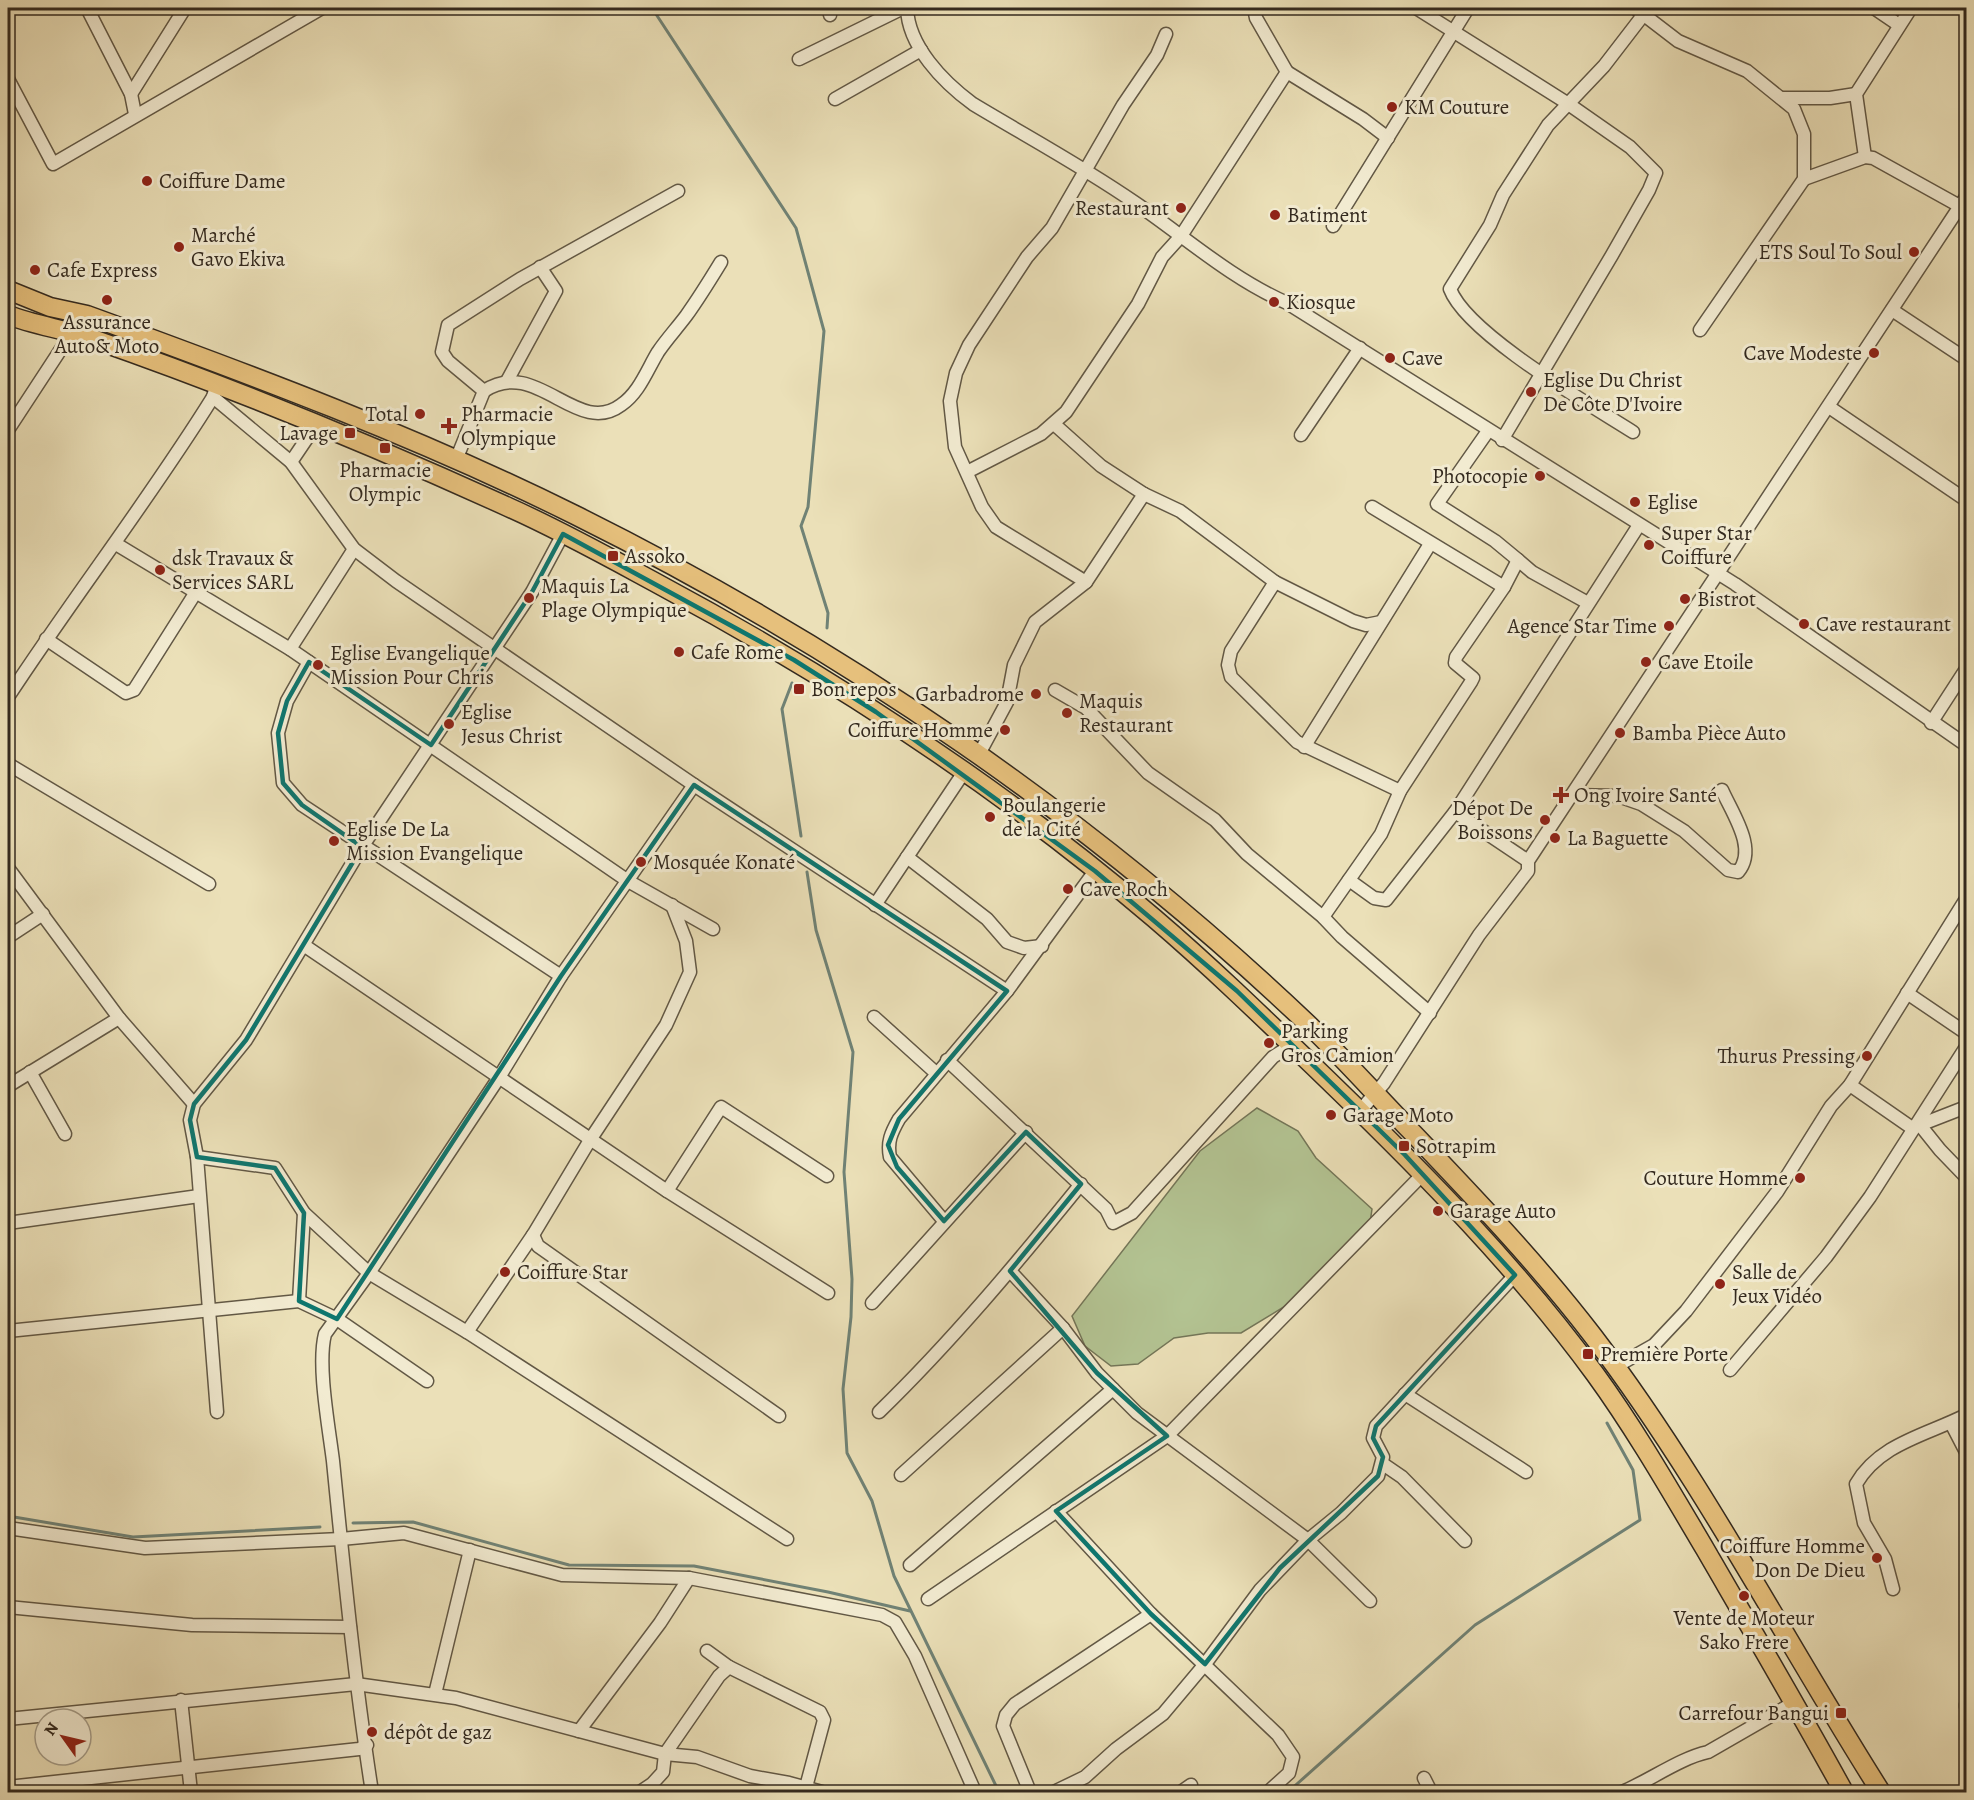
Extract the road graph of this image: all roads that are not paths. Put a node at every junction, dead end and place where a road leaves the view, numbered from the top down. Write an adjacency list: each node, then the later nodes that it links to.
1 (87, 8): 18 (street)
2 (185, 8): 18 (street)
3 (322, 8): 23 (street)
4 (905, 8): 14 (street); 15 (street)
5 (1254, 8): 16 (street)
6 (1416, 8): 12 (street)
7 (1468, 8): 12 (street)
8 (1874, 8): 11 (street)
9 (1911, 8): 11 (street)
10 (1640, 11): 20 (street); 22 (street)
11 (1899, 25): 19 (street)
12 (1453, 33): 22 (street); 24 (street)
13 (1166, 34): 26 (street)
14 (921, 50): 21 (street); 26 (street)
15 (799, 59)
16 (1287, 72): 24 (street); 31 (street)
17 (8, 79): 23 (street)
18 (131, 94): 23 (street)
19 (1856, 94): 20 (street); 25 (street)
20 (1781, 98): 27 (street)
21 (835, 99)
22 (1567, 103): 44 (street); 44 (street)
23 (135, 114)
24 (1388, 138): 30 (street)
25 (1865, 157): 27 (street); 29 (street)
26 (1086, 171): 31 (street); 58 (street)
27 (1804, 179): 40 (street)
28 (678, 191): 33 (street)
29 (1964, 204): 37 (street)
30 (1333, 225)
31 (1181, 236): 42 (street); 49 (street)
32 (722, 262): 45 (street)
33 (540, 267): 45 (street); 46 (street)
34 (8, 277): 39 (main road)
35 (8, 290): 39 (main road)
36 (8, 304): 41 (main road)
37 (1892, 310): 43 (street); 48 (street)
38 (8, 315): 41 (main road)
39 (87, 315): 56 (main road)
40 (1700, 330)
41 (79, 334): 47 (main road); 51 (street)
42 (1360, 348): 52 (street); 54 (street)
43 (1966, 359)
44 (1542, 373): 53 (street); 55 (street)
45 (507, 381): 46 (street)
46 (484, 391): 56 (street)
47 (215, 392): 50 (main road); 57 (street); 64 (street)
48 (1829, 406): 60 (street); 68 (street)
49 (1054, 424): 58 (street); 59 (street)
50 (316, 425): 57 (street); 63 (main road)
51 (8, 430)
52 (1488, 430): 55 (street); 67 (street)
53 (1633, 432)
54 (1301, 435)
55 (1502, 440): 62 (street)
56 (456, 460): 86 (main road)
57 (291, 462): 66 (street)
58 (967, 472): 69 (street)
59 (1144, 494): 69 (street); 70 (street)
60 (1966, 500)
61 (1372, 507): 65 (street)
62 (1639, 525): 68 (street); 73 (street)
63 (563, 534): 76 (street); 88 (main road)
64 (116, 544): 72 (street); 75 (street)
65 (1430, 544): 71 (street); 74 (street)
66 (354, 549): 76 (street); 77 (street)
67 (1518, 560): 71 (street); 73 (street)
68 (1718, 574): 82 (street); 92 (street)
69 (1086, 582): 86 (street)
70 (1275, 582): 74 (street); 85 (street)
71 (1504, 587): 91 (street)
72 (196, 592): 75 (street); 77 (street)
73 (1588, 603): 93 (street)
74 (1381, 622): 85 (street)
75 (46, 639): 81 (street)
76 (494, 649): 83 (street); 89 (street)
77 (290, 650): 78 (street)
78 (309, 662): 83 (street); 94 (street)
79 (1966, 669): 82 (street)
80 (1055, 690): 106 (street)
81 (8, 697)
82 (1931, 723): 84 (street)
83 (431, 745): 94 (street); 100 (street)
84 (1966, 746)
85 (1304, 747): 91 (street)
86 (978, 756): 126 (main road)
87 (8, 764): 101 (street)
88 (964, 772): 95 (street); 98 (main road)
89 (694, 785): 100 (street); 104 (street)
90 (1722, 790): 92 (street)
91 (1401, 791): 99 (street)
92 (1572, 795): 96 (street)
93 (1455, 812): 96 (street); 99 (street)
94 (362, 847): 109 (street); 111 (street)
95 (907, 857): 104 (street); 110 (street)
96 (1528, 861): 114 (street)
97 (8, 868): 105 (street)
98 (1095, 871): 110 (street); 118 (main road)
99 (1349, 880): 106 (street)
100 (628, 881): 103 (street); 111 (street)
101 (209, 884)
102 (1966, 899): 113 (street)
103 (672, 905): 107 (street); 133 (street)
104 (875, 905): 112 (street)
105 (43, 914): 108 (street); 116 (street)
106 (1323, 916): 114 (street)
107 (713, 929)
108 (8, 937)
109 (304, 946): 123 (street); 127 (street)
110 (1042, 946): 112 (street)
111 (561, 976): 123 (street)
112 (1006, 991): 120 (street)
113 (1907, 993): 117 (street); 124 (street)
114 (1430, 1013): 126 (street)
115 (874, 1017): 122 (street)
116 (119, 1018): 121 (street); 127 (street)
117 (1966, 1033)
118 (1292, 1045): 129 (main road); 138 (street)
119 (1966, 1047): 130 (street)
120 (948, 1060): 122 (street); 131 (street)
121 (30, 1072): 125 (street); 132 (street)
122 (936, 1073): 142 (street)
123 (498, 1079): 133 (street); 146 (street)
124 (1850, 1085): 130 (street); 156 (street)
125 (8, 1086)
126 (1376, 1094): 129 (street); 156 (main road)
127 (194, 1104): 134 (street)
128 (1966, 1107): 130 (street)
129 (1360, 1111): 135 (main road)
130 (1916, 1126): 137 (street); 157 (street)
131 (1026, 1132): 138 (street); 142 (street)
132 (65, 1134)
133 (590, 1140): 139 (street); 144 (street)
134 (197, 1157): 140 (street); 141 (street)
135 (1423, 1174): 147 (main road); 166 (street)
136 (827, 1176): 139 (street)
137 (1966, 1177)
138 (1081, 1184): 145 (street)
139 (667, 1191): 148 (street)
140 (199, 1196): 143 (street); 151 (street)
141 (304, 1214): 146 (street); 149 (street)
142 (944, 1221): 150 (street)
143 (8, 1223)
144 (533, 1235): 155 (street); 164 (street)
145 (1010, 1271): 153 (street); 162 (street)
146 (369, 1273): 152 (street); 155 (street)
147 (1515, 1275): 160 (street); 192 (main road)
148 (828, 1293)
149 (299, 1301): 151 (street); 152 (street)
150 (872, 1303)
151 (207, 1309): 154 (street); 161 (street)
152 (337, 1319): 158 (street); 173 (street)
153 (1063, 1329): 159 (street); 170 (street)
154 (8, 1331)
155 (467, 1332): 174 (street)
156 (1615, 1367): 212 (main road)
157 (1730, 1371)
158 (426, 1382)
159 (1113, 1389): 166 (street); 178 (street)
160 (1405, 1394): 168 (street); 169 (street)
161 (217, 1412)
162 (879, 1412)
163 (1966, 1415): 165 (street)
164 (779, 1416)
165 (1951, 1423): 167 (street); 180 (street)
166 (1167, 1436): 171 (street); 175 (street)
167 (1966, 1452)
168 (1383, 1464): 175 (street); 176 (street)
169 (1526, 1472)
170 (900, 1475)
171 (1056, 1511): 181 (street); 184 (street)
172 (8, 1528): 173 (street)
173 (341, 1539): 177 (street); 185 (street)
174 (787, 1539)
175 (1308, 1540): 182 (street); 187 (street)
176 (1465, 1541)
177 (470, 1550): 179 (street); 190 (street)
178 (910, 1565)
179 (689, 1578): 194 (street); 205 (street)
180 (1893, 1589)
181 (928, 1599)
182 (1370, 1601)
183 (8, 1607): 185 (street)
184 (1151, 1614): 187 (street); 206 (street)
185 (350, 1627): 189 (street)
186 (707, 1651): 188 (street)
187 (1205, 1664): 207 (street); 208 (street)
188 (729, 1666): 196 (street); 200 (street)
189 (356, 1684): 190 (street); 191 (street); 195 (street)
190 (435, 1694): 194 (street)
191 (181, 1700): 193 (street); 197 (street)
192 (1795, 1702): 210 (street); 211 (main road)
193 (8, 1716)
194 (579, 1731): 196 (street)
195 (367, 1745): 197 (street); 202 (street)
196 (665, 1754): 200 (street); 203 (street)
197 (189, 1769): 199 (street); 201 (street)
198 (1424, 1778): 209 (street)
199 (8, 1787)
200 (806, 1787): 204 (street)
201 (191, 1792)
202 (372, 1792)
203 (640, 1792)
204 (822, 1792)
205 (975, 1792)
206 (1030, 1792)
207 (1054, 1792)
208 (1268, 1792)
209 (1431, 1792)
210 (1622, 1792)
211 (1844, 1792)
212 (1881, 1792)

